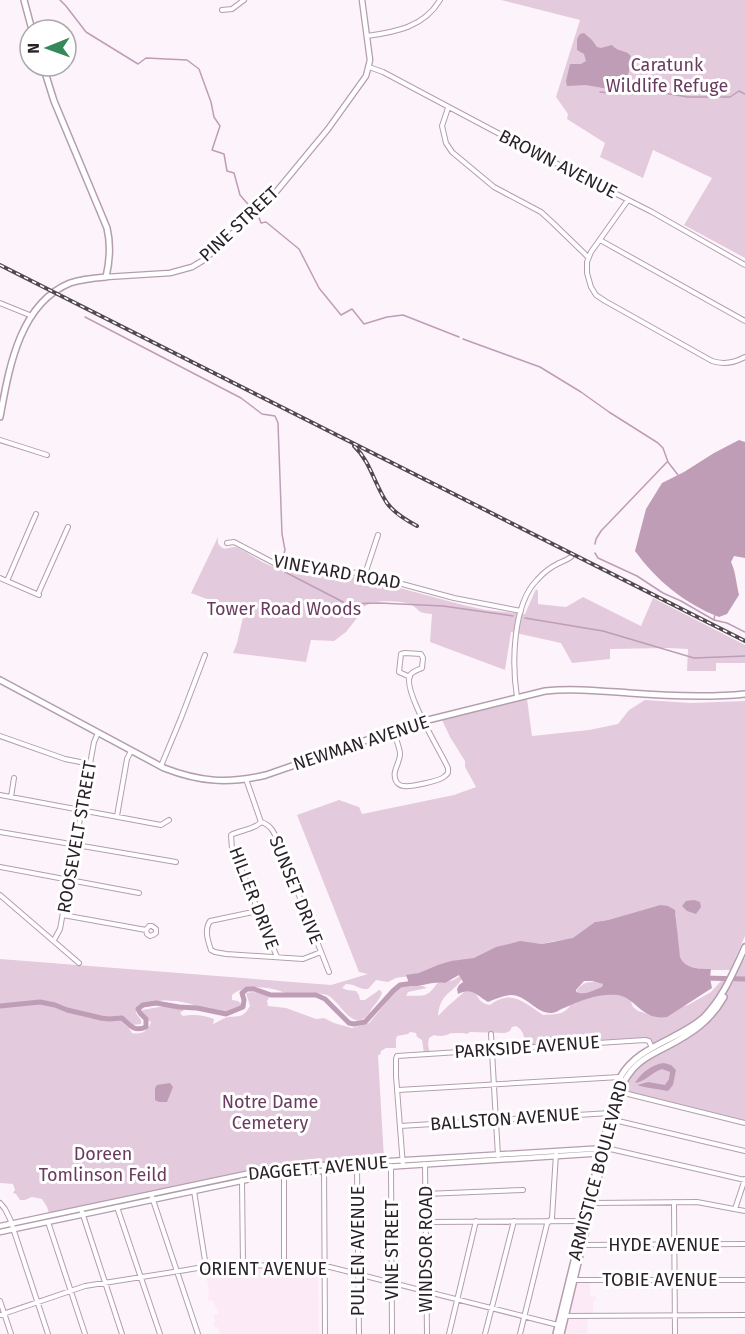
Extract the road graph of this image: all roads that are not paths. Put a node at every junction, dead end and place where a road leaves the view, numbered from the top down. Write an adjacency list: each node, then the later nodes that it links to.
1 (24, 0): 6 (main road)
2 (244, 0): 5 (street)
3 (362, 0): 7 (street)
4 (440, 0): 7 (street)
5 (222, 10)
6 (29, 18)
7 (367, 36): 8 (street)
8 (369, 67): 10 (street, BROWN AVENUE); 15 (street, PINE STREET)
9 (47, 78): 15 (main road)
10 (448, 107): 11 (street, BROWN AVENUE); 13 (street)
11 (629, 200): 12 (street); 14 (street, BROWN AVENUE)
12 (600, 240): 13 (street); 18 (street)
13 (588, 258): 19 (street)
14 (745, 265)
15 (106, 277): 17 (main road, PINE STREET)
16 (0, 303): 17 (street)
17 (32, 316): 20 (main road, PINE STREET)
18 (745, 321)
19 (745, 357)
20 (0, 414)
21 (0, 440): 22 (street)
22 (47, 455)
23 (36, 514): 30 (street)
24 (68, 527): 30 (street)
25 (378, 535): 28 (street)
26 (227, 543): 28 (street, VINEYARD ROAD)
27 (571, 557): 31 (street)
28 (365, 574): 31 (street, VINEYARD ROAD)
29 (0, 578): 30 (street)
30 (7, 581)
31 (521, 611): 36 (street)
32 (205, 655): 43 (street)
33 (410, 677): 33 (street); 37 (street)
34 (0, 681): 39 (main road, NEWMAN AVENUE)
35 (745, 694): 36 (main road, NEWMAN AVENUE)
36 (517, 697): 37 (main road, NEWMAN AVENUE)
37 (423, 721): 38 (main road, NEWMAN AVENUE); 38 (street)
38 (393, 730): 45 (main road, NEWMAN AVENUE)
39 (98, 733): 41 (main road, NEWMAN AVENUE); 42 (street, ROOSEVELT STREET)
40 (0, 736): 42 (street)
41 (131, 751): 43 (main road, NEWMAN AVENUE); 49 (street)
42 (90, 764): 48 (street, ROOSEVELT STREET)
43 (161, 766): 45 (main road, NEWMAN AVENUE)
44 (14, 778): 47 (street)
45 (246, 780): 51 (street, SUNSET DRIVE)
46 (0, 795): 47 (street)
47 (11, 797): 48 (street)
48 (82, 810): 49 (street); 53 (street, ROOSEVELT STREET)
49 (117, 816): 50 (street)
50 (169, 820)
51 (261, 822): 59 (street, HILLER DRIVE); 64 (street, SUNSET DRIVE)
52 (0, 832): 53 (street)
53 (75, 845): 54 (street); 56 (street, ROOSEVELT STREET)
54 (176, 862)
55 (0, 867): 56 (street)
56 (69, 880): 57 (street); 60 (street, ROOSEVELT STREET)
57 (139, 892)
58 (0, 895): 62 (street)
59 (258, 912): 65 (street, HILLER DRIVE); 65 (street)
60 (63, 915): 61 (street); 62 (street, ROOSEVELT STREET)
61 (146, 930)
62 (54, 940): 66 (street)
63 (745, 947): 68 (main road, ARMISTICE BOULEVARD)
64 (321, 952): 65 (street); 67 (street, SUNSET DRIVE)
65 (277, 957)
66 (79, 963)
67 (329, 972)
68 (728, 984): 70 (main road, ARMISTICE BOULEVARD); 75 (main road, ARMISTICE BOULEVARD)
69 (491, 1034): 71 (street)
70 (652, 1048): 71 (street, PARKSIDE AVENUE); 72 (main road, ARMISTICE BOULEVARD)
71 (492, 1049): 73 (street); 74 (street, PARKSIDE AVENUE)
72 (621, 1077): 73 (street); 76 (main road, ARMISTICE BOULEVARD)
73 (494, 1084): 74 (street); 77 (street)
74 (398, 1090): 80 (street)
75 (620, 1092): 78 (main road, ARMISTICE BOULEVARD); 79 (street)
76 (611, 1113): 77 (street, BALLSTON AVENUE); 81 (main road, ARMISTICE BOULEVARD)
77 (496, 1120): 80 (street, BALLSTON AVENUE); 84 (street)
78 (614, 1120): 81 (main road, ARMISTICE BOULEVARD); 82 (street)
79 (745, 1123)
80 (400, 1126): 85 (street)
81 (604, 1151): 83 (street, DAGGETT AVENUE); 92 (street); 99 (main road, ARMISTICE BOULEVARD); 108 (main road, ARMISTICE BOULEVARD)
82 (745, 1151)
83 (556, 1153): 84 (street, DAGGETT AVENUE); 107 (street)
84 (498, 1157): 85 (street, DAGGETT AVENUE); 86 (street, DAGGETT AVENUE)
85 (402, 1163): 86 (street, DAGGETT AVENUE); 87 (street, DAGGETT AVENUE); 88 (street, DAGGETT AVENUE)
86 (425, 1164): 95 (street, WINDSOR ROAD)
87 (391, 1166): 89 (street, DAGGETT AVENUE); 127 (street, VINE STREET)
88 (324, 1168): 89 (street, DAGGETT AVENUE); 90 (street, DAGGETT AVENUE); 91 (street, DAGGETT AVENUE); 117 (street)
89 (357, 1169): 121 (street, PULLEN AVENUE)
90 (284, 1173): 91 (street, DAGGETT AVENUE); 116 (street)
91 (242, 1178): 94 (street, DAGGETT AVENUE); 96 (street, DAGGETT AVENUE); 119 (street)
92 (745, 1180): 101 (street)
93 (523, 1190): 95 (street)
94 (194, 1191): 96 (street, DAGGETT AVENUE); 118 (street)
95 (425, 1194): 104 (street, WINDSOR ROAD)
96 (152, 1197): 100 (street, DAGGETT AVENUE); 103 (street, DAGGETT AVENUE); 120 (street)
97 (674, 1202): 99 (street); 101 (street); 113 (street)
98 (0, 1203): 111 (street)
99 (593, 1203): 108 (main road, ARMISTICE BOULEVARD)
100 (117, 1207): 103 (street, DAGGETT AVENUE); 122 (street)
101 (735, 1209): 102 (street)
102 (745, 1211)
103 (82, 1212): 109 (street, DAGGETT AVENUE); 111 (street, DAGGETT AVENUE); 126 (street)
104 (426, 1221): 105 (street); 129 (street, WINDSOR ROAD)
105 (476, 1221): 106 (street); 130 (street)
106 (514, 1221): 107 (street); 133 (street)
107 (550, 1221): 108 (street); 136 (street)
108 (586, 1221): 115 (main road, ARMISTICE BOULEVARD); 137 (main road, ARMISTICE BOULEVARD)
109 (48, 1222): 111 (street, DAGGETT AVENUE); 128 (street)
110 (0, 1226): 111 (street, DAGGETT AVENUE)
111 (12, 1226): 112 (street, DAGGETT AVENUE); 132 (street)
112 (0, 1232)
113 (675, 1244): 114 (street, HYDE AVENUE); 115 (street, HYDE AVENUE); 124 (street)
114 (745, 1244)
115 (583, 1245): 123 (main road, ARMISTICE BOULEVARD)
116 (284, 1266): 117 (street, ORIENT AVENUE); 119 (street, ORIENT AVENUE)
117 (324, 1266): 121 (street, ORIENT AVENUE); 146 (street)
118 (206, 1267): 119 (street, ORIENT AVENUE); 120 (street, ORIENT AVENUE)
119 (243, 1267)
120 (177, 1271): 122 (street, ORIENT AVENUE); 145 (street)
121 (358, 1275): 127 (street, ORIENT AVENUE); 147 (street, PULLEN AVENUE)
122 (140, 1277): 126 (street, ORIENT AVENUE); 144 (street)
123 (574, 1280): 124 (street, TOBIE AVENUE); 137 (main road, ARMISTICE BOULEVARD)
124 (675, 1280): 125 (street, TOBIE AVENUE); 138 (street)
125 (745, 1280)
126 (105, 1283): 128 (street, ORIENT AVENUE); 143 (street)
127 (392, 1283): 129 (street, ORIENT AVENUE); 148 (street, VINE STREET)
128 (70, 1290): 132 (street, ORIENT AVENUE); 142 (street)
129 (426, 1292): 130 (street, ORIENT AVENUE); 149 (street, WINDSOR ROAD)
130 (457, 1300): 133 (street, ORIENT AVENUE); 150 (street)
131 (0, 1301): 134 (street)
132 (37, 1302): 134 (street, ORIENT AVENUE); 141 (street)
133 (491, 1308): 136 (street, ORIENT AVENUE); 151 (street)
134 (2, 1314): 140 (street)
135 (745, 1315): 138 (street)
136 (525, 1316): 139 (street, ORIENT AVENUE); 152 (street)
137 (563, 1316): 138 (street); 139 (main road, ARMISTICE BOULEVARD); 154 (main road, ARMISTICE BOULEVARD)
138 (675, 1316): 155 (street)
139 (558, 1324): 153 (main road, ARMISTICE BOULEVARD)
140 (11, 1334)
141 (48, 1334)
142 (85, 1334)
143 (122, 1334)
144 (160, 1334)
145 (198, 1334)
146 (325, 1334)
147 (359, 1334)
148 (392, 1334)
149 (427, 1334)
150 (449, 1334)
151 (485, 1334)
152 (520, 1334)
153 (556, 1334)
154 (561, 1334)
155 (675, 1334)

